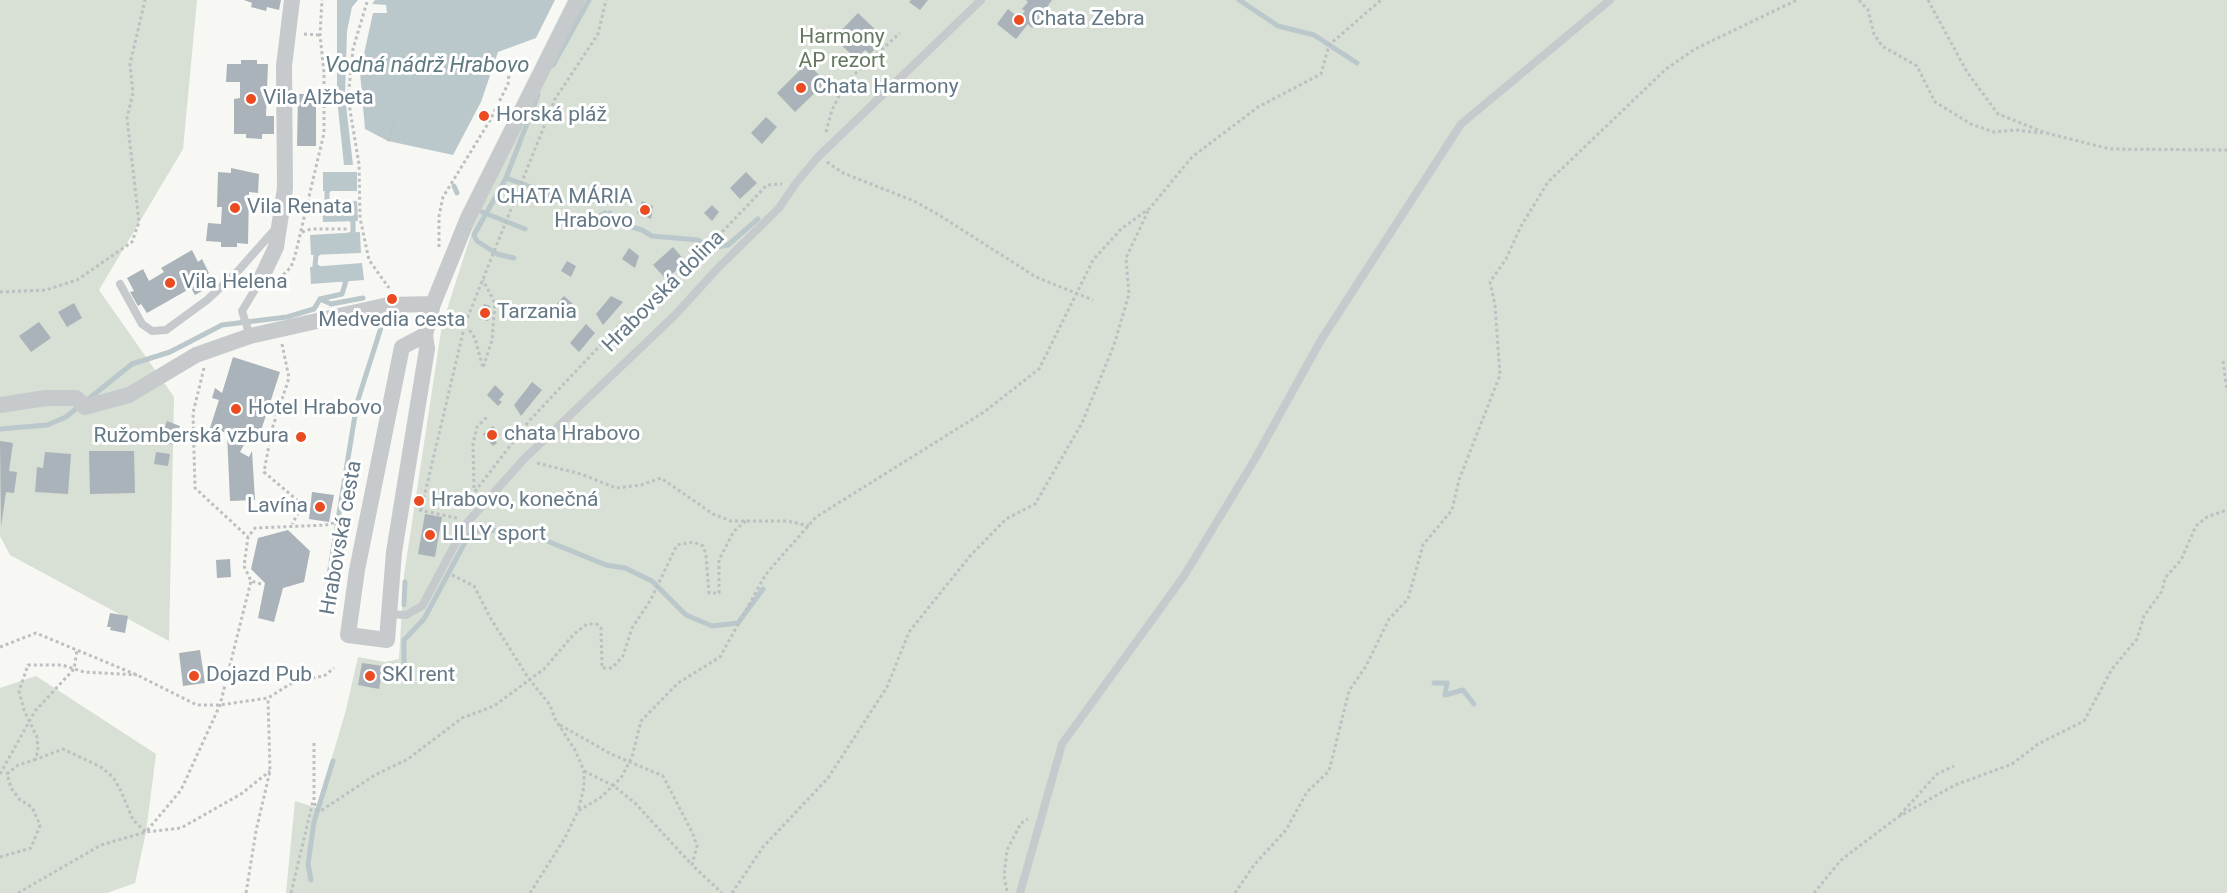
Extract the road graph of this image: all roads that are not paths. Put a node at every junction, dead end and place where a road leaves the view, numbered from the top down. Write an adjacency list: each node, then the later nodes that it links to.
1 (292, 0): 5 (street)
2 (577, 0): 8 (street, Hrabovská cesta)
3 (981, 0): 12 (lane, Hrabovská dolina)
4 (1610, 0): 13 (lane)
5 (279, 224): 6 (street); 7 (lane)
6 (259, 283): 9 (lane)
7 (120, 284)
8 (433, 304): 9 (street); 10 (street, Hrabovská cesta)
9 (248, 332): 11 (street)
10 (425, 335): 12 (street, Hrabovská cesta); 12 (street, Hrabovská cesta)
11 (0, 405)
12 (390, 614)
13 (1020, 893)

